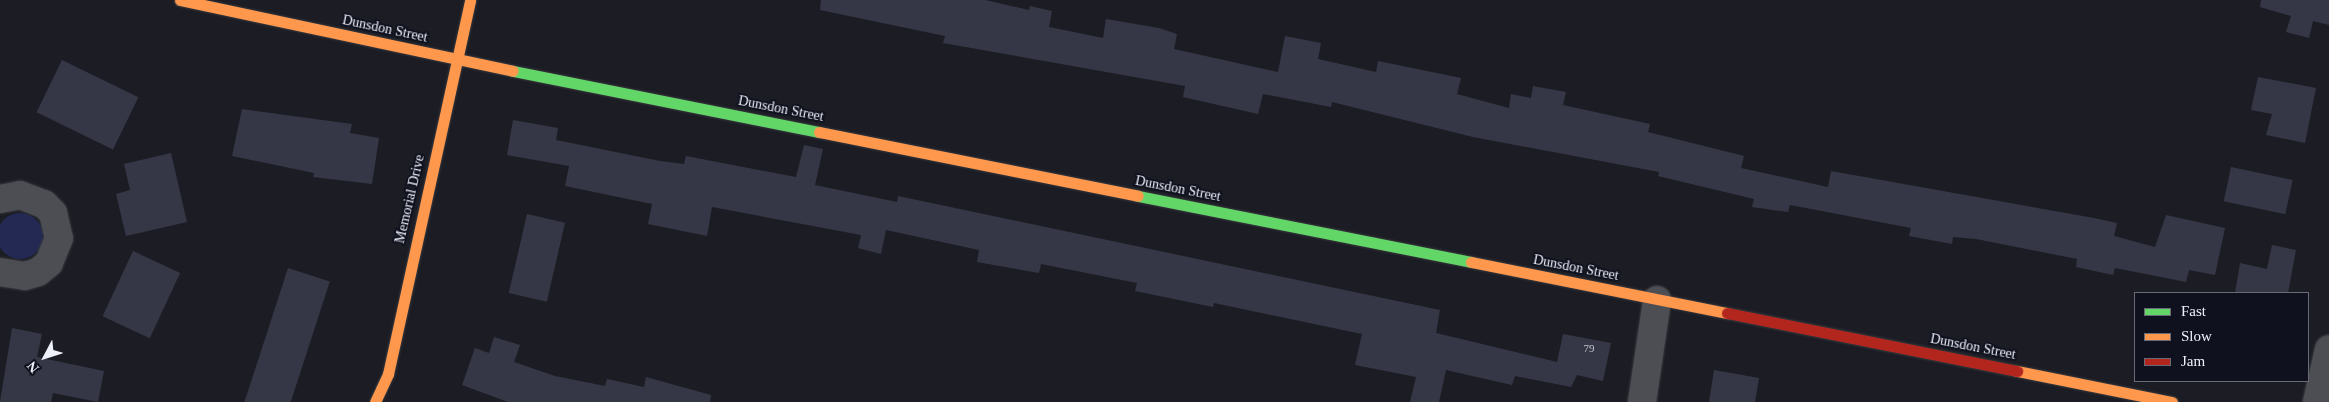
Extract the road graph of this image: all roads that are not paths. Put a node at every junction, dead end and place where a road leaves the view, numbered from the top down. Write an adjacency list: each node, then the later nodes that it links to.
1 (470, 0): 3 (main road, Memorial Drive)
2 (185, 1): 3 (main road, Dunsdon Street)
3 (457, 60): 6 (main road, Dunsdon Street); 8 (main road, Memorial Drive)
4 (0, 199): 5 (street)
5 (0, 272)
6 (1657, 300): 9 (street); 10 (main road, Dunsdon Street)
7 (2329, 349): 11 (street)
8 (375, 402)
9 (1642, 402)
10 (2172, 402)
11 (2317, 402)

